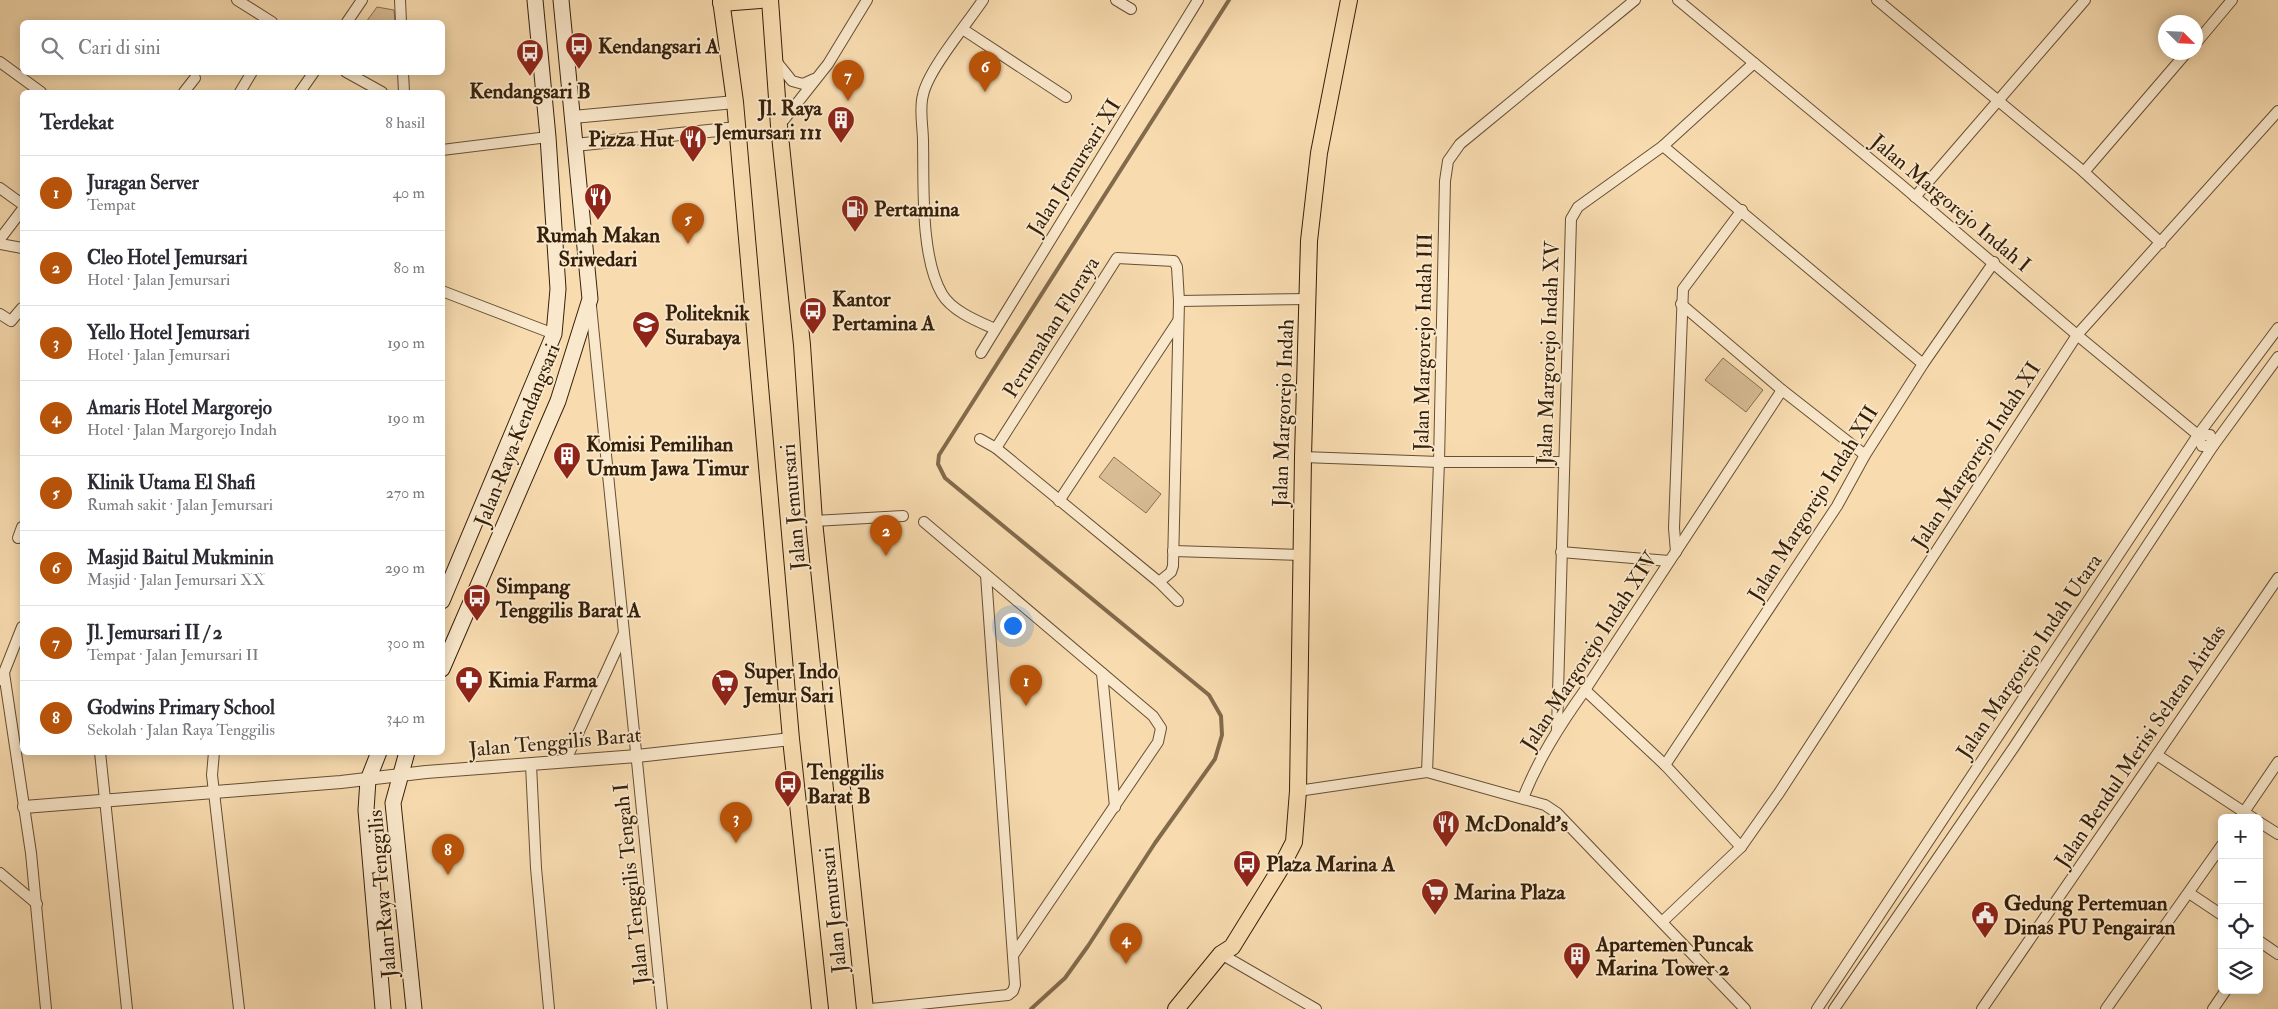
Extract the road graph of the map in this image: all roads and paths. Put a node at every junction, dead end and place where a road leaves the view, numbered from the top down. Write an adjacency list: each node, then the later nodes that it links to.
1 (236, 0): 20 (street)
2 (362, 0): 21 (street)
3 (400, 0): 22 (street)
4 (535, 0): 48 (main road, Jalan Raya Kendangsari)
5 (561, 0): 45 (main road, Jalan Raya Kendangsari)
6 (760, 0): 18 (main road)
7 (770, 0): 25 (main road, Jalan Jemursari)
8 (866, 0): 34 (street)
9 (983, 0): 23 (street)
10 (1116, 0): 19 (street)
11 (1198, 0): 72 (street, Jalan Jemursari XI)
12 (1349, 0): 65 (main road, Jalan Margorejo Indah)
13 (1635, 0): 85 (street, Jalan Margorejo Indah III)
14 (1678, 0): 28 (street, Jalan Margorejo Indah I)
15 (1877, 0): 42 (street)
16 (2085, 0): 42 (street)
17 (2232, 0): 24 (street)
18 (721, 1): 43 (main road, Jalan Jemursari)
19 (1131, 9)
20 (269, 20)
21 (348, 20)
22 (401, 20)
23 (964, 30): 41 (street); 72 (street)
24 (2203, 35)
25 (775, 58): 34 (street); 46 (main road, Jalan Jemursari)
26 (2180, 60): 52 (street)
27 (0, 62): 35 (street)
28 (1754, 63): 50 (street, Jalan Margorejo Indah XV); 54 (street, Jalan Margorejo Indah I)
29 (250, 75): 37 (street)
30 (312, 75): 38 (street)
31 (351, 75): 39 (street)
32 (403, 75): 40 (street)
33 (194, 78): 36 (street)
34 (814, 79): 46 (street)
35 (38, 90)
36 (185, 90)
37 (241, 90)
38 (301, 90)
39 (378, 90)
40 (404, 90)
41 (1066, 97)
42 (1998, 99): 52 (street); 54 (street)
43 (735, 102): 45 (street); 47 (main road, Jalan Jemursari)
44 (2278, 111): 59 (street, Jalan Margorejo Indah XI)
45 (573, 117): 49 (main road, Jalan Raya Kendangsari)
46 (779, 126): 89 (main road, Jalan Jemursari)
47 (737, 128): 49 (street); 109 (main road, Jalan Jemursari)
48 (548, 137): 51 (street); 73 (main road, Jalan Raya Kendangsari)
49 (576, 145): 64 (main road, Jalan Raya Kendangsari)
50 (1663, 146): 56 (street); 86 (street, Jalan Margorejo Indah XV)
51 (445, 150)
52 (2084, 172): 59 (street)
53 (0, 188): 55 (street)
54 (1915, 196): 62 (street, Jalan Margorejo Indah I)
55 (20, 203)
56 (1742, 210): 67 (street, Jalan Margorejo Indah XIV); 77 (street)
57 (20, 213): 58 (street)
58 (0, 239)
59 (2161, 243): 74 (street, Jalan Margorejo Indah XI)
60 (0, 244): 61 (street)
61 (20, 248)
62 (1994, 262): 74 (street, Jalan Margorejo Indah I); 77 (street, Jalan Margorejo Indah XII)
63 (445, 292): 73 (street)
64 (590, 299): 103 (street, Jalan Tenggilis Tengah I); 104 (main road, Jalan Raya Kendangsari)
65 (1308, 299): 66 (street); 84 (main road, Jalan Margorejo Indah)
66 (1179, 301): 70 (street, Perumahan Floraya); 82 (street, Perumahan Floraya)
67 (1681, 304): 78 (street); 96 (street, Jalan Margorejo Indah XIV)
68 (20, 310): 69 (street)
69 (0, 314)
70 (1179, 319): 87 (street); 93 (street, Perumahan Floraya)
71 (2278, 328): 79 (street, Jalan Margorejo Indah Utara)
72 (995, 329): 75 (street, Jalan Jemursari XI)
73 (554, 334): 100 (main road, Jalan Raya Kendangsari)
74 (2077, 335): 79 (street, Jalan Margorejo Indah I); 133 (street, Jalan Margorejo Indah XI)
75 (981, 353)
76 (2278, 357): 81 (street, Jalan Margorejo Indah Utara)
77 (1923, 364): 83 (street, Jalan Margorejo Indah XII)
78 (1782, 390): 83 (street); 96 (street, Jalan Margorejo Indah XIV)
79 (2198, 435): 81 (street, Jalan Margorejo Indah I); 158 (street, Jalan Margorejo Indah Utara)
80 (980, 439): 82 (street)
81 (2213, 446): 159 (street, Jalan Margorejo Indah Utara)
82 (996, 448): 87 (street)
83 (1865, 455): 119 (street, Jalan Margorejo Indah XII)
84 (1302, 456): 85 (street); 95 (main road, Jalan Margorejo Indah)
85 (1439, 462): 86 (street); 120 (street, Jalan Margorejo Indah III)
86 (1563, 462): 94 (street, Jalan Margorejo Indah XV)
87 (1059, 501): 99 (street)
88 (903, 516): 89 (street)
89 (814, 521): 153 (main road, Jalan Jemursari)
90 (924, 522): 97 (street)
91 (20, 532): 92 (street)
92 (18, 538)
93 (1173, 551): 95 (street); 99 (street, Perumahan Floraya)
94 (1561, 552): 96 (street); 108 (street, Jalan Margorejo Indah XV)
95 (1301, 555): 123 (main road, Jalan Margorejo Indah)
96 (1672, 557): 107 (street, Jalan Margorejo Indah XIV)
97 (986, 574): 105 (street); 141 (street)
98 (2278, 578): 114 (street, Jalan Bendul Merisi Selatan Airdas)
99 (1159, 582): 101 (street)
100 (445, 594)
101 (1178, 601)
102 (20, 632): 106 (street)
103 (624, 634): 115 (street, Jalan Tenggilis Tengah I); 116 (street)
104 (445, 662)
105 (1102, 673): 128 (street); 128 (street)
106 (2, 678): 127 (street)
107 (1585, 690): 108 (street, Jalan Margorejo Indah XIV); 119 (street)
108 (1557, 729): 125 (street, Jalan Margorejo Indah XIV)
109 (790, 739): 115 (street, Jalan Tenggilis Barat); 152 (main road, Jalan Jemursari)
110 (100, 755): 126 (street)
111 (214, 755): 124 (street)
112 (378, 755): 122 (main road)
113 (405, 755): 121 (main road)
114 (2157, 755): 129 (street); 160 (street, Jalan Bendul Merisi Selatan Airdas)
115 (637, 756): 116 (street, Jalan Tenggilis Barat); 151 (street, Jalan Tenggilis Tengah I)
116 (565, 762): 118 (street, Jalan Tenggilis Barat)
117 (2278, 762): 130 (street)
118 (531, 765): 121 (street, Jalan Tenggilis Barat); 150 (street)
119 (1665, 765): 133 (street)
120 (1427, 772): 123 (street); 125 (street)
121 (400, 775): 122 (street, Jalan Tenggilis Barat); 149 (main road, Jalan Raya Tenggilis)
122 (368, 780): 124 (street, Jalan Tenggilis Barat); 148 (main road, Jalan Raya Tenggilis)
123 (1298, 791): 142 (main road, Jalan Margorejo Indah)
124 (215, 794): 126 (street, Jalan Tenggilis Barat); 147 (street)
125 (1523, 798): 139 (street)
126 (104, 800): 127 (street, Jalan Tenggilis Barat); 146 (street)
127 (24, 807): 137 (street)
128 (1115, 807): 141 (street)
129 (2241, 814)
130 (2243, 814)
131 (2263, 825): 132 (street)
132 (2278, 834)
133 (1740, 848): 139 (street, Jalan Margorejo Indah XI)
134 (2218, 851): 136 (street)
135 (0, 873): 137 (street)
136 (2189, 893): 138 (street); 161 (street)
137 (37, 904): 145 (street)
138 (2218, 912)
139 (1662, 922): 157 (street)
140 (2263, 944): 143 (street)
141 (1014, 954): 154 (street)
142 (1221, 954): 155 (main road, Jalan Margorejo Indah); 156 (street)
143 (2278, 954)
144 (2223, 994): 162 (street)
145 (46, 1009)
146 (127, 1009)
147 (239, 1009)
148 (383, 1009)
149 (414, 1009)
150 (548, 1009)
151 (662, 1009)
152 (820, 1009)
153 (865, 1009)
154 (871, 1009)
155 (1176, 1009)
156 (1316, 1009)
157 (1745, 1009)
158 (1817, 1009)
159 (1834, 1009)
160 (1982, 1009)
161 (2106, 1009)
162 (2213, 1009)

